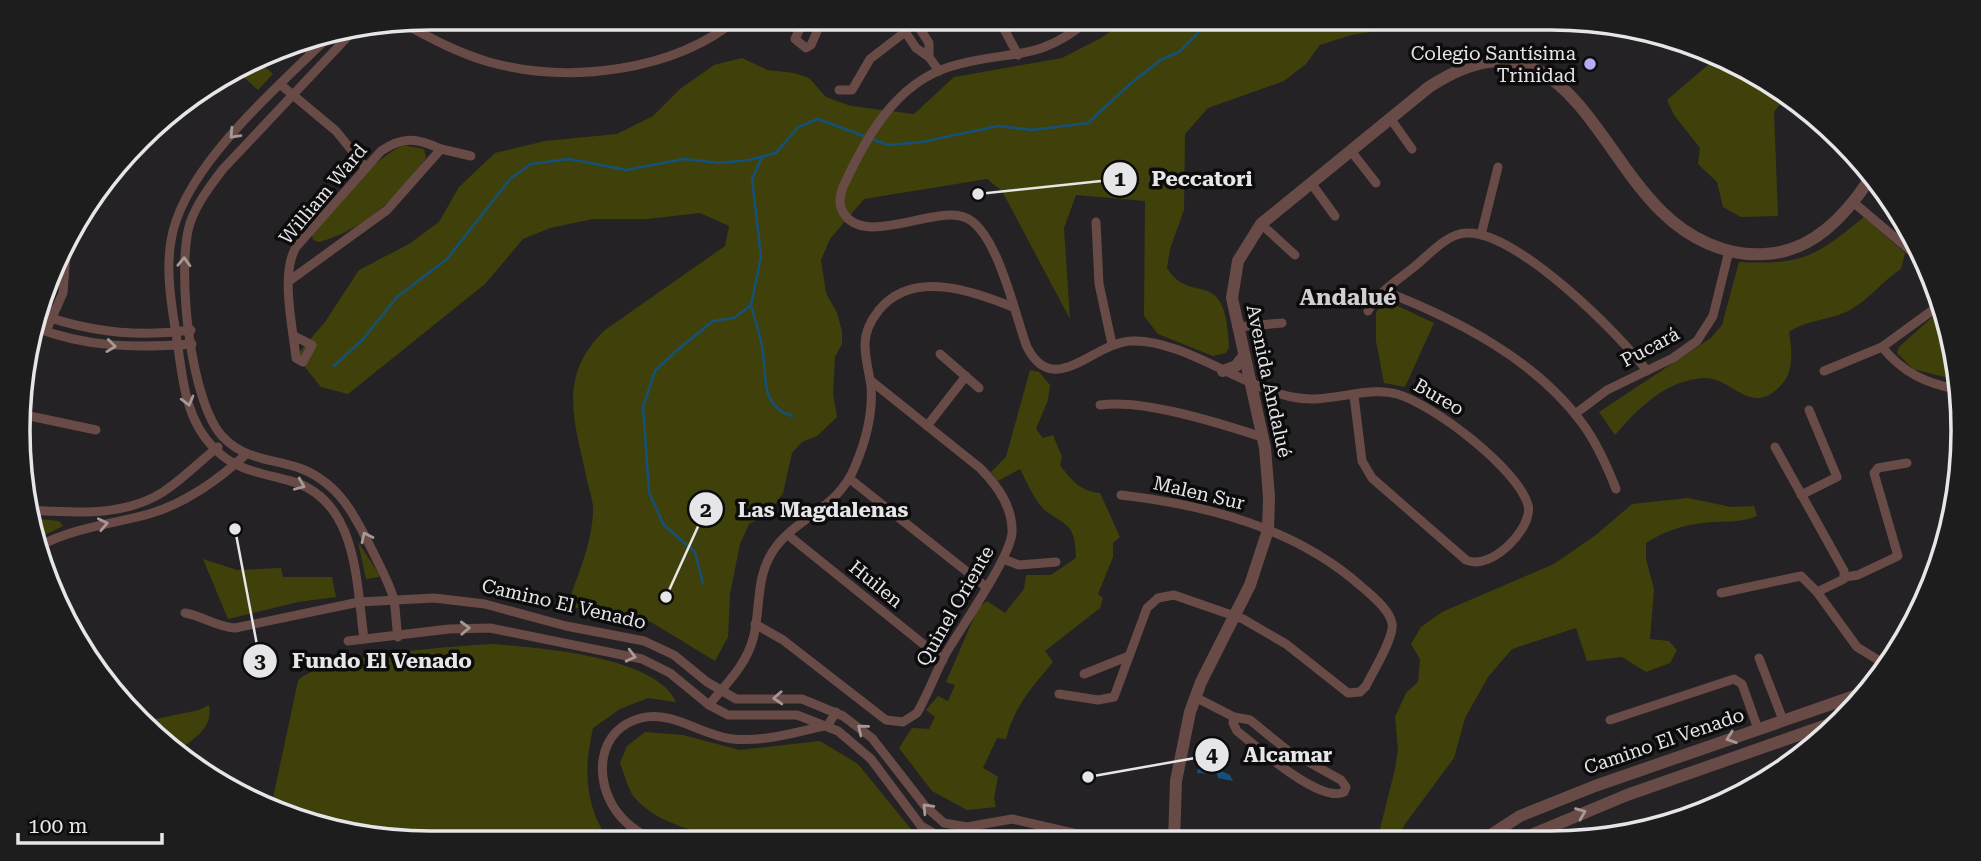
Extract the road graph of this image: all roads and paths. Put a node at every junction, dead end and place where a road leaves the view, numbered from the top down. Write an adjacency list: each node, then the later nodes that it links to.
1 (417, 30): 2 (street)
2 (721, 30)
3 (799, 30): 4 (street)
4 (818, 30)
5 (921, 30): 12 (street)
6 (1004, 30): 11 (street)
7 (1075, 30): 11 (street)
8 (905, 32): 12 (street); 15 (street)
9 (346, 39): 16 (street)
10 (320, 45): 14 (street)
11 (1018, 55): 13 (street)
12 (929, 57): 13 (street)
13 (939, 71): 38 (street)
14 (281, 85): 16 (street); 48 (street, one-way to 48)
15 (839, 90)
16 (292, 93): 23 (street); 46 (street, one-way to 16)
17 (1390, 118): 19 (street); 20 (street, Avenida Andalué); 33 (street, Avenida Andalué)
18 (440, 149): 21 (street, William Ward); 23 (street, William Ward); 36 (street, William Ward)
19 (1412, 149)
20 (1351, 151): 24 (street, Avenida Andalué); 25 (street)
21 (471, 156)
22 (1499, 167): 31 (street)
23 (366, 168): 36 (street, William Ward)
24 (1311, 183): 28 (street); 30 (street, Avenida Andalué)
25 (1376, 183)
26 (1866, 184): 27 (street, Avenida Andalué)
27 (1853, 202): 32 (street); 33 (street, Avenida Andalué)
28 (1335, 216)
29 (1096, 222): 51 (street)
30 (1261, 225): 34 (street); 44 (street, Avenida Andalué)
31 (1481, 235): 37 (street); 57 (street)
32 (1907, 248)
33 (1729, 251): 57 (street, Pucará)
34 (1295, 255)
35 (66, 264): 42 (street)
36 (289, 281): 49 (street, William Ward)
37 (1384, 291): 40 (street); 67 (street)
38 (1013, 307): 51 (street); 60 (street)
39 (1933, 310): 53 (street)
40 (1368, 311)
41 (46, 317): 42 (street)
42 (52, 319): 47 (street); 48 (street)
43 (1282, 323): 44 (street)
44 (1237, 327): 55 (street, Avenida Andalué)
45 (42, 330): 47 (street)
46 (191, 330): 48 (street); 50 (street)
47 (46, 331): 52 (street, one-way to 52)
48 (176, 332): 52 (street)
49 (293, 336)
50 (192, 344): 52 (street); 72 (street)
51 (1112, 344): 56 (street, Bureo)
52 (177, 345): 74 (street, one-way to 74)
53 (1882, 347): 58 (street); 62 (street)
54 (940, 354): 59 (street)
55 (1244, 356): 56 (street); 61 (street, Avenida Andalué)
56 (1223, 371): 61 (street, Bureo)
57 (1647, 371): 67 (street, Pucará)
58 (1824, 371)
59 (966, 376): 63 (street); 69 (street)
60 (870, 380): 69 (street, Quinel Oriente); 78 (street)
61 (1250, 382): 64 (street, Bureo); 71 (street, Avenida Andalué)
62 (1949, 387)
63 (979, 388)
64 (1354, 396): 64 (street, Bureo)
65 (1100, 405): 71 (street)
66 (1809, 410): 81 (street)
67 (1575, 414): 79 (street)
68 (31, 416): 70 (street)
69 (927, 426): 86 (street, Quinel Oriente)
70 (96, 430)
71 (1262, 437): 83 (street, Avenida Andalué)
72 (226, 441): 74 (street); 75 (street)
73 (1775, 447): 81 (street)
74 (215, 449): 77 (street); 82 (street)
75 (246, 454): 77 (street); 92 (street, one-way to 75)
76 (1907, 463): 88 (street)
77 (235, 464): 85 (street, one-way to 77); 93 (street, one-way to 93)
78 (850, 479): 84 (street); 89 (street)
79 (1616, 489)
80 (1121, 495): 83 (street, Malen Sur)
81 (1801, 495): 88 (street)
82 (37, 511)
83 (1268, 530): 95 (street, Avenida Andalué); 95 (street, Malen Sur)
84 (788, 535): 96 (street); 102 (street, Huilen)
85 (46, 543)
86 (1003, 559): 87 (street); 89 (street, Quinel Oriente)
87 (1056, 562)
88 (1844, 577): 90 (street)
89 (985, 586): 102 (street, Quinel Oriente)
90 (1817, 592): 91 (street); 103 (street)
91 (1721, 593)
92 (394, 599): 93 (street, Camino El Venado); 97 (street); 105 (street, Camino El Venado)
93 (359, 602): 94 (street, Camino El Venado); 98 (street)
94 (185, 613)
95 (1235, 615): 100 (street); 107 (street, Avenida Andalué)
96 (755, 624): 102 (street, Quinel Oriente); 105 (street)
97 (398, 637): 98 (street, Camino El Venado); 109 (street, Camino El Venado, one-way to 109)
98 (364, 639): 99 (street, Camino El Venado)
99 (348, 641)
100 (1129, 656): 104 (street); 106 (street)
101 (1759, 659): 114 (street)
102 (943, 660)
103 (1879, 660)
104 (1084, 674)
105 (721, 691): 109 (street); 110 (street, Camino El Venado, one-way to 105)
106 (1059, 694)
107 (1195, 697): 112 (street); 124 (street, Avenida Andalué)
108 (1850, 698): 114 (street, Camino El Venado)
109 (709, 705): 111 (street, Camino El Venado)
110 (836, 712): 115 (street); 123 (street, Camino El Venado, one-way to 110)
111 (786, 714): 115 (street, Camino El Venado); 118 (street)
112 (1234, 717): 112 (street)
113 (1609, 720): 117 (street)
114 (1783, 720): 117 (street, Camino El Venado)
115 (828, 725): 118 (street); 122 (street, Camino El Venado)
116 (1820, 727): 120 (street, Camino El Venado)
117 (1758, 729): 119 (street, Camino El Venado, one-way to 119)
118 (786, 734): 121 (street)
119 (1620, 776): 120 (street); 125 (street, Camino El Venado)
120 (1627, 795): 126 (street, Camino El Venado, one-way to 120)
121 (640, 831)
122 (930, 831)
123 (1062, 831)
124 (1174, 831)
125 (1497, 831)
126 (1541, 831)

